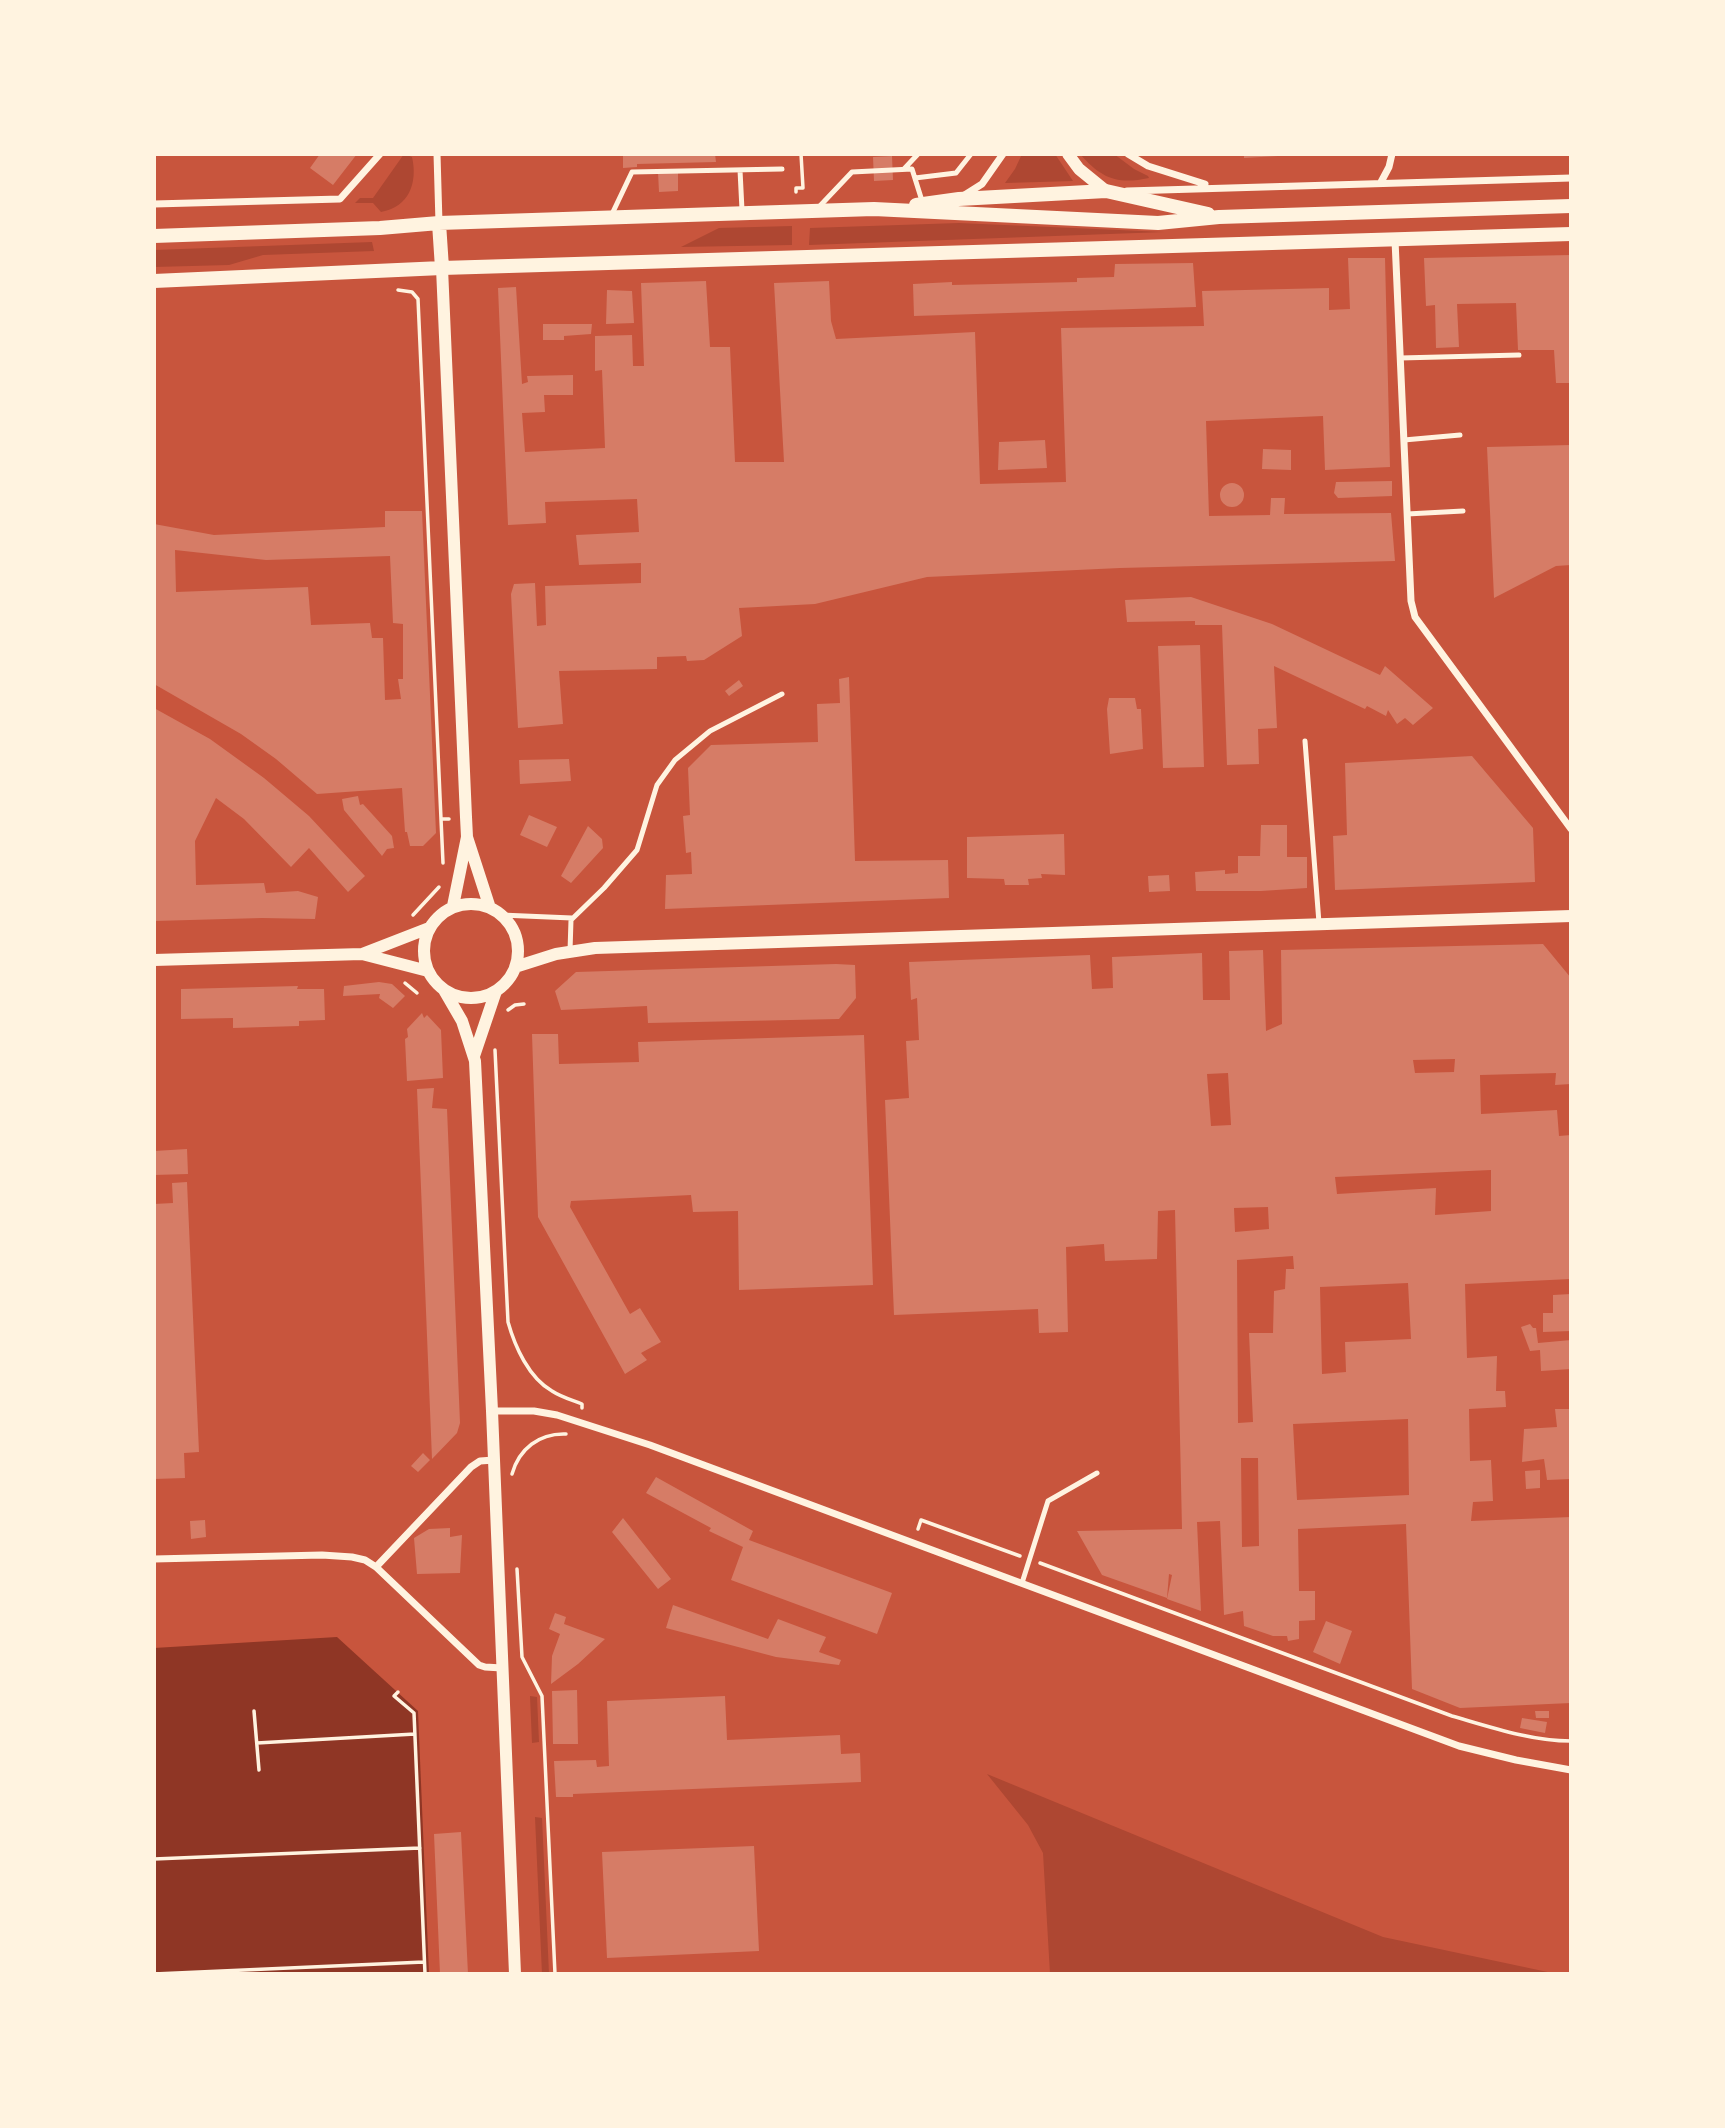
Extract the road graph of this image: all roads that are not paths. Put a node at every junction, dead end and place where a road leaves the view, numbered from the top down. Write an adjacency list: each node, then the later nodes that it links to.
1 (380, 154): 18 (street)
2 (437, 154): 26 (street)
3 (918, 154): 10 (lane)
4 (971, 154): 12 (lane)
5 (1003, 154): 17 (street)
6 (1068, 154): 16 (street)
7 (1128, 154): 15 (street)
8 (1392, 154): 14 (street)
9 (782, 169): 11 (lane)
10 (904, 169): 12 (lane); 22 (lane)
11 (740, 170): 23 (lane); 25 (lane)
12 (915, 178): 19 (lane)
13 (1571, 178): 14 (street)
14 (1381, 182): 15 (street)
15 (1212, 186): 16 (street)
16 (1106, 191): 17 (main road); 24 (main road)
17 (959, 199): 19 (main road)
18 (154, 204)
19 (923, 204): 21 (main road)
20 (1571, 206): 24 (main road)
21 (874, 209): 22 (main road); 24 (main road)
22 (815, 211): 23 (main road)
23 (742, 214): 25 (main road)
24 (1219, 217)
25 (610, 218): 26 (main road)
26 (439, 223): 28 (main road); 30 (main road)
27 (1571, 233): 29 (main road)
28 (154, 236)
29 (1395, 240): 30 (main road); 33 (street)
30 (442, 268): 31 (main road); 41 (street)
31 (154, 281)
32 (1520, 355): 33 (lane)
33 (1400, 358): 35 (street)
34 (1460, 435): 35 (lane)
35 (1404, 440): 37 (street)
36 (1463, 511): 37 (lane)
37 (1407, 514): 40 (street)
38 (782, 694): 45 (lane)
39 (1304, 741): 46 (lane)
40 (1571, 829)
41 (467, 837): 42 (street); 43 (street)
42 (453, 906): 43 (street); 47 (street)
43 (496, 911): 45 (lane); 51 (street)
44 (1571, 916): 46 (street)
45 (572, 918): 48 (lane)
46 (1319, 923): 48 (street)
47 (429, 928): 49 (street); 52 (street)
48 (570, 951): 51 (street)
49 (362, 954): 50 (street); 52 (street)
50 (154, 960)
51 (515, 967): 54 (street)
52 (428, 971): 53 (street)
53 (444, 990): 54 (street); 55 (street)
54 (496, 991): 55 (street)
55 (474, 1056): 56 (street)
56 (492, 1411): 57 (street); 61 (street)
57 (494, 1460): 60 (street); 62 (street)
58 (1097, 1473): 61 (lane)
59 (154, 1559): 60 (street)
60 (376, 1567): 62 (street)
61 (1022, 1583): 63 (street)
62 (502, 1668): 64 (street)
63 (1571, 1770)
64 (515, 1974)

